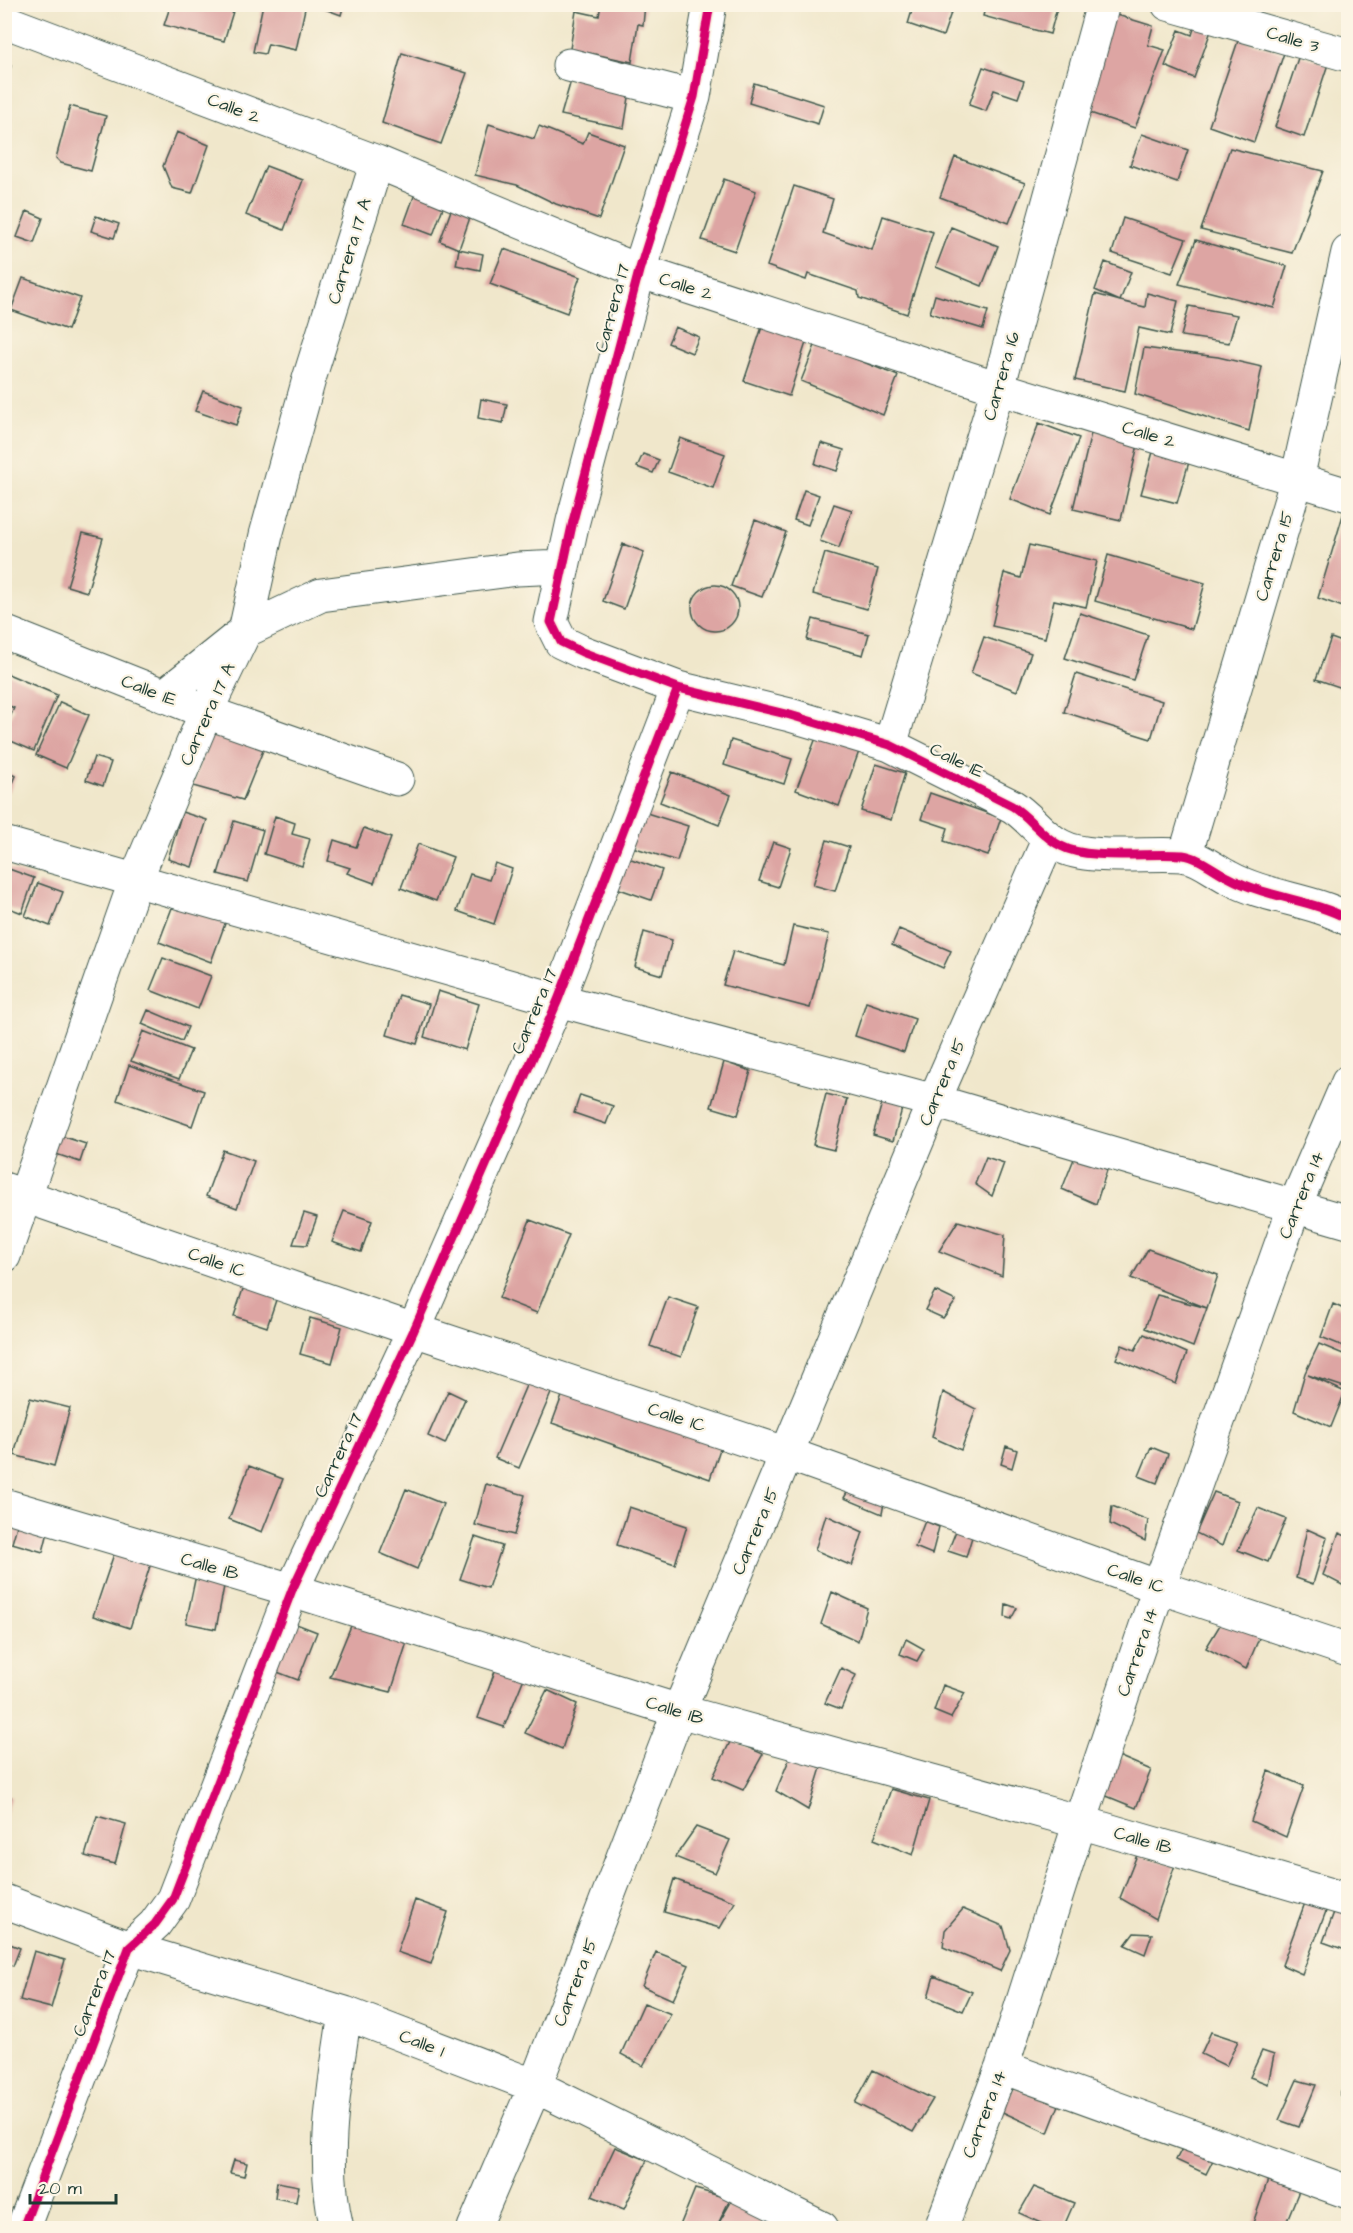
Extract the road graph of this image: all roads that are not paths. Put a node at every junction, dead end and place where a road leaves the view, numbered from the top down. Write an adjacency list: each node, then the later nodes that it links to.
1 (710, 4): 7 (street, Carrera 17)
2 (1103, 4): 11 (street, Carrera 16)
3 (1168, 4): 5 (street, Calle 3)
4 (4, 21): 8 (street, Calle 2)
5 (1348, 55)
6 (569, 65): 7 (street)
7 (694, 97): 10 (street, Carrera 17)
8 (377, 162): 10 (street, Calle 2); 16 (street, Carrera 17 A)
9 (1348, 252): 12 (street, Carrera 15)
10 (639, 271): 11 (street, Calle 2); 14 (street, Carrera 17)
11 (998, 388): 12 (street, Calle 2); 21 (street, Carrera 16)
12 (1297, 479): 13 (street, Calle 2); 25 (street, Carrera 15)
13 (1348, 495)
14 (562, 567): 15 (street, Carrera 17); 16 (street)
15 (551, 622): 18 (street, Calle 1E)
16 (245, 631): 19 (street); 20 (street, Carrera 17 A)
17 (4, 632): 19 (street, Calle 1E)
18 (678, 688): 21 (street, Calle 1E); 28 (street, Carrera 17)
19 (164, 696): 20 (street, Calle 1E)
20 (206, 712): 22 (street, Calle 1E); 26 (street, Carrera 17 A)
21 (890, 745): 23 (street, Calle 1E)
22 (397, 778)
23 (1048, 838): 25 (street, Calle 1E); 30 (street, Carrera 15)
24 (4, 843): 26 (street)
25 (1185, 855): 27 (street, Calle 1E)
26 (136, 879): 28 (street); 31 (street, Carrera 17 A)
27 (1348, 918)
28 (558, 1000): 30 (street); 35 (street, Carrera 17)
29 (1348, 1082): 32 (street, Carrera 14)
30 (934, 1101): 32 (street); 36 (street, Carrera 15)
31 (15, 1193): 34 (street, Carrera 17 A); 35 (street, Calle 1C)
32 (1295, 1205): 33 (street); 38 (street, Carrera 14)
33 (1348, 1222)
34 (4, 1256)
35 (414, 1330): 36 (street, Calle 1C); 39 (street, Carrera 17)
36 (788, 1454): 38 (street, Calle 1C); 41 (street, Carrera 15)
37 (4, 1505): 39 (street, Calle 1B)
38 (1159, 1587): 40 (street, Calle 1C); 42 (street, Carrera 14)
39 (292, 1590): 41 (street, Calle 1B); 45 (street, Carrera 17)
40 (1348, 1650)
41 (679, 1712): 42 (street, Calle 1B); 48 (street, Carrera 15)
42 (1080, 1822): 43 (street, Calle 1B); 47 (street, Carrera 14)
43 (1348, 1900)
44 (4, 1901): 45 (street, Calle 1)
45 (129, 1948): 46 (street, Calle 1); 50 (street, Carrera 17)
46 (345, 2013): 48 (street, Calle 1); 51 (street)
47 (1002, 2067): 49 (street); 54 (street, Carrera 14)
48 (535, 2086): 52 (street, Carrera 15); 53 (street, Calle 1)
49 (1348, 2192)
50 (23, 2229)
51 (337, 2229)
52 (474, 2229)
53 (822, 2229)
54 (941, 2229)

